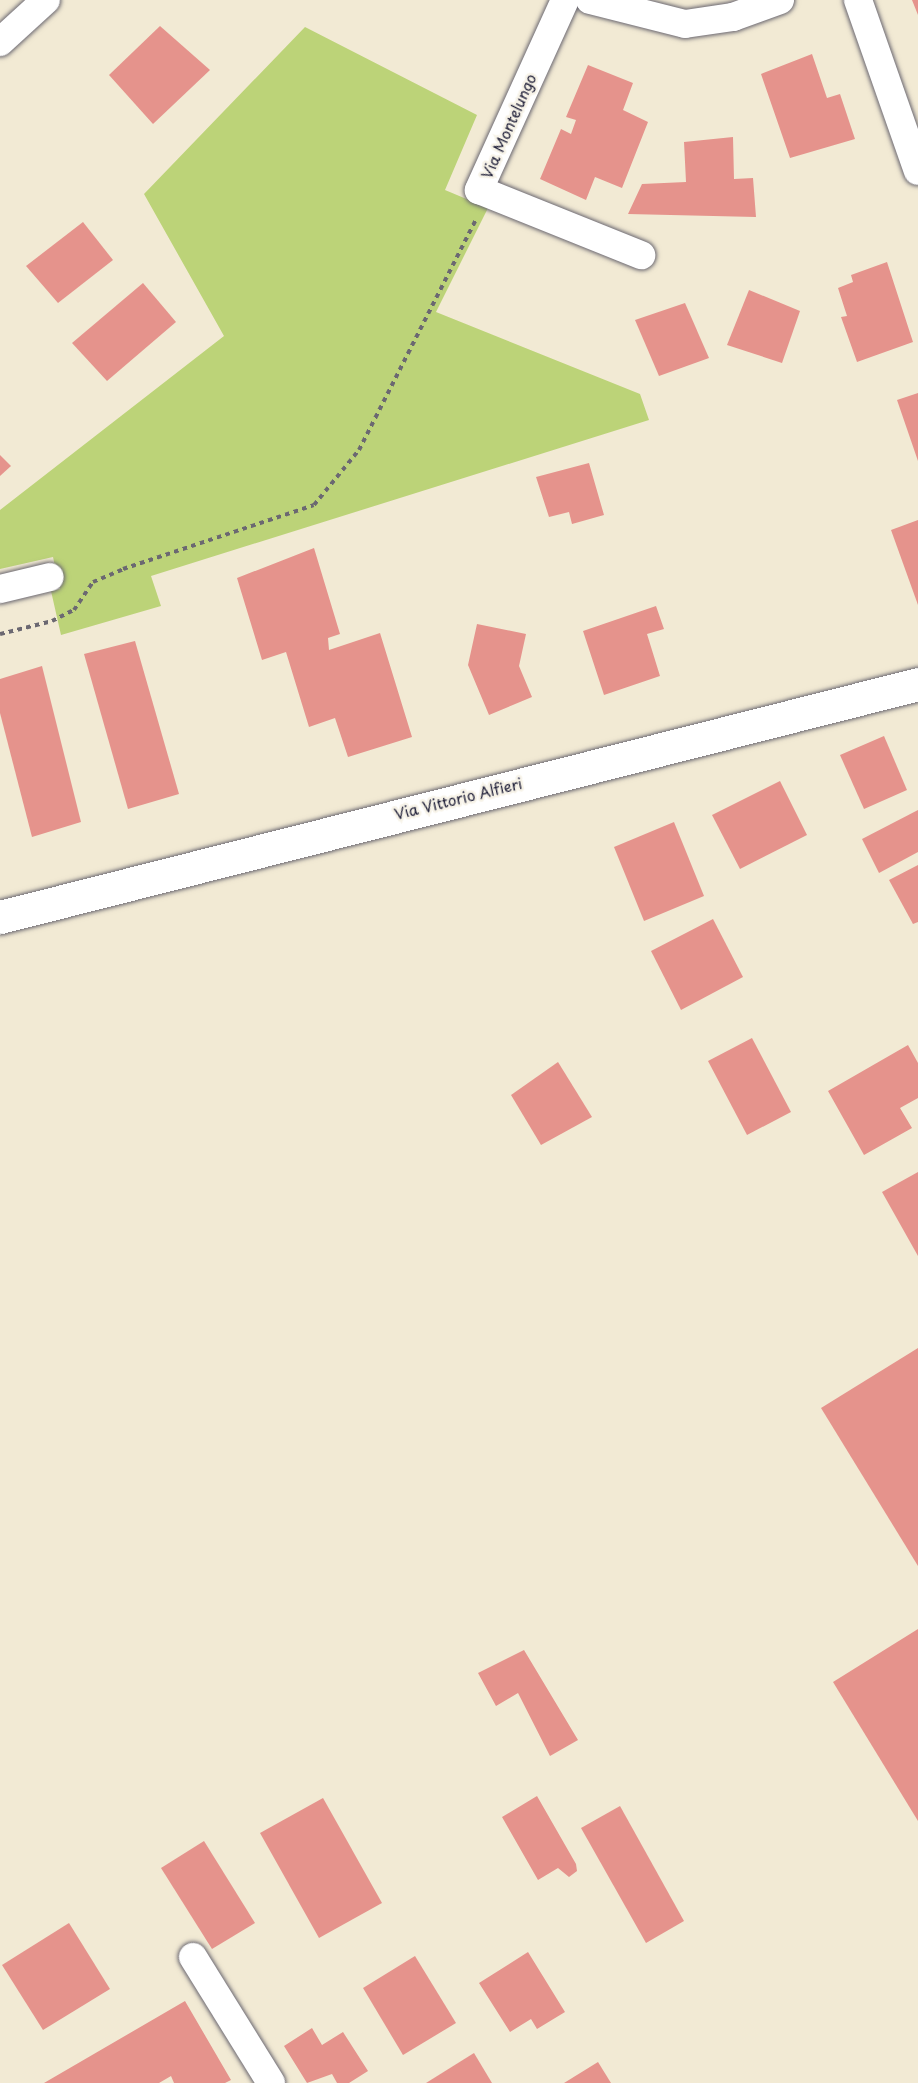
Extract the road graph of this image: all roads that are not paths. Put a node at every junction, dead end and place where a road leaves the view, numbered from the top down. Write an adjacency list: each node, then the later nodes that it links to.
1 (46, 0): 6 (street)
2 (565, 0): 8 (street, Via Montelungo)
3 (590, 0): 4 (street)
4 (780, 0)
5 (858, 0): 7 (street)
6 (0, 42)
7 (918, 171)
8 (641, 255)
9 (50, 577): 10 (street)
10 (0, 589)
11 (918, 684): 12 (street, Via Vittorio Alfieri)
12 (0, 917)
13 (193, 1957): 14 (street)
14 (271, 2083)

